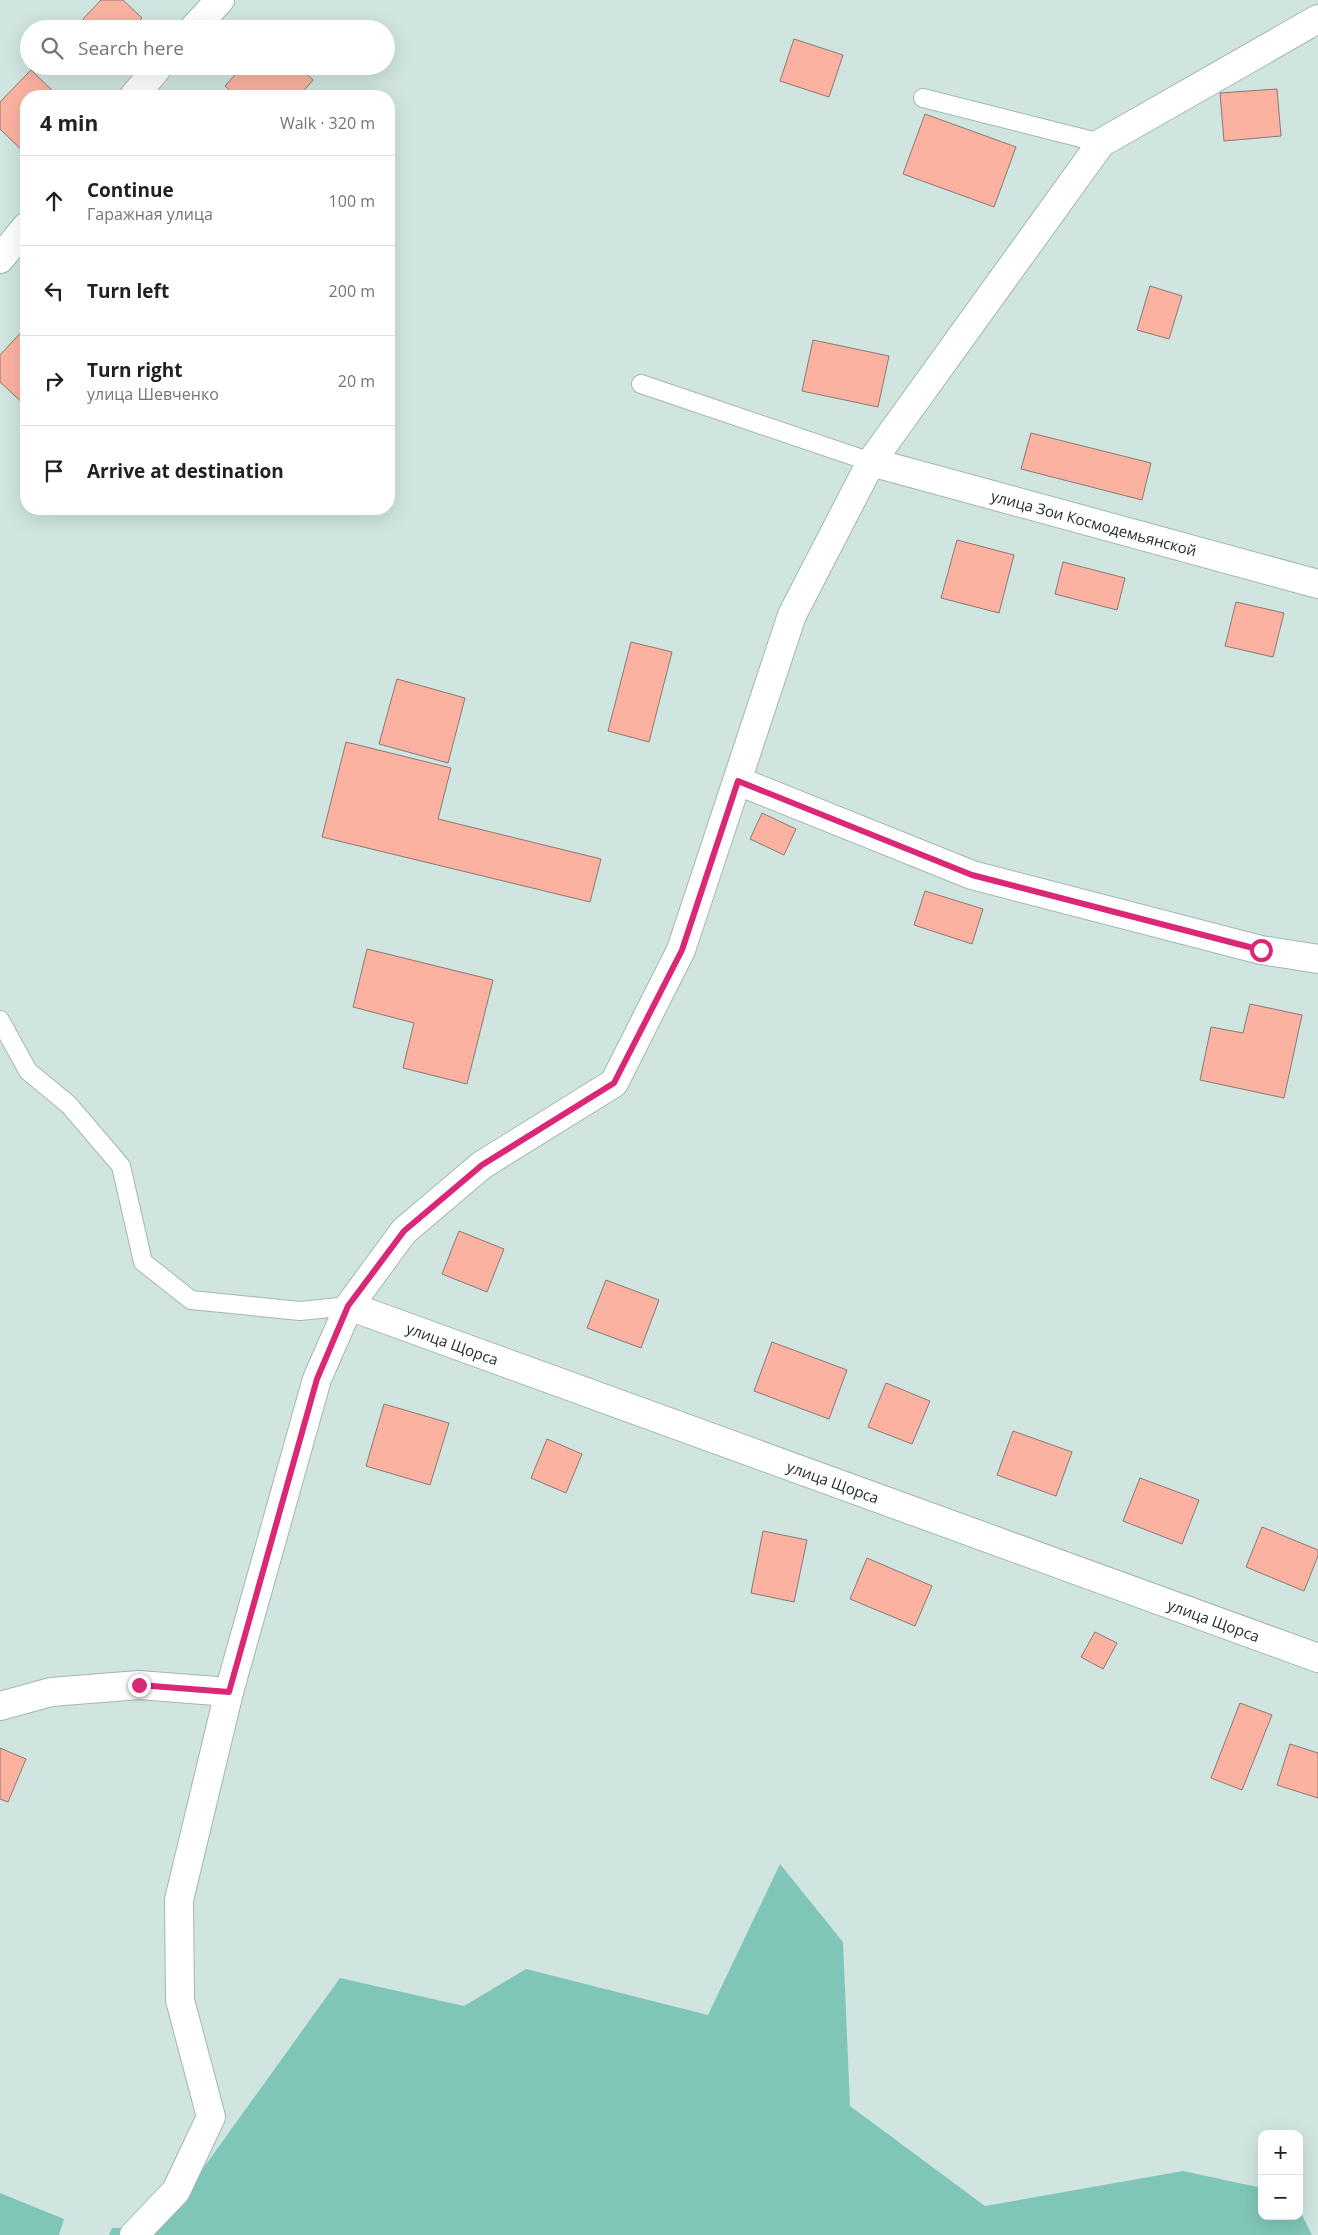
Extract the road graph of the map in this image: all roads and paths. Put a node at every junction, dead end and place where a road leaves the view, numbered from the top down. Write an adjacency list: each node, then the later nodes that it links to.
1 (220, 0): 3 (street)
2 (1318, 19): 7 (street)
3 (202, 20)
4 (152, 75): 5 (street)
5 (139, 90)
6 (923, 98): 7 (lane)
7 (1101, 143): 11 (street)
8 (20, 234): 9 (street)
9 (0, 259)
10 (641, 384): 11 (lane)
11 (871, 462): 12 (street, улица Зои Космодемьянской); 13 (street)
12 (1318, 584)
13 (738, 781): 14 (street); 16 (street)
14 (1318, 959)
15 (0, 1020): 16 (lane)
16 (348, 1306): 17 (street, улица Щорса); 18 (street)
17 (1318, 1658)
18 (229, 1692): 19 (street); 20 (street)
19 (0, 1706)
20 (134, 2235)

